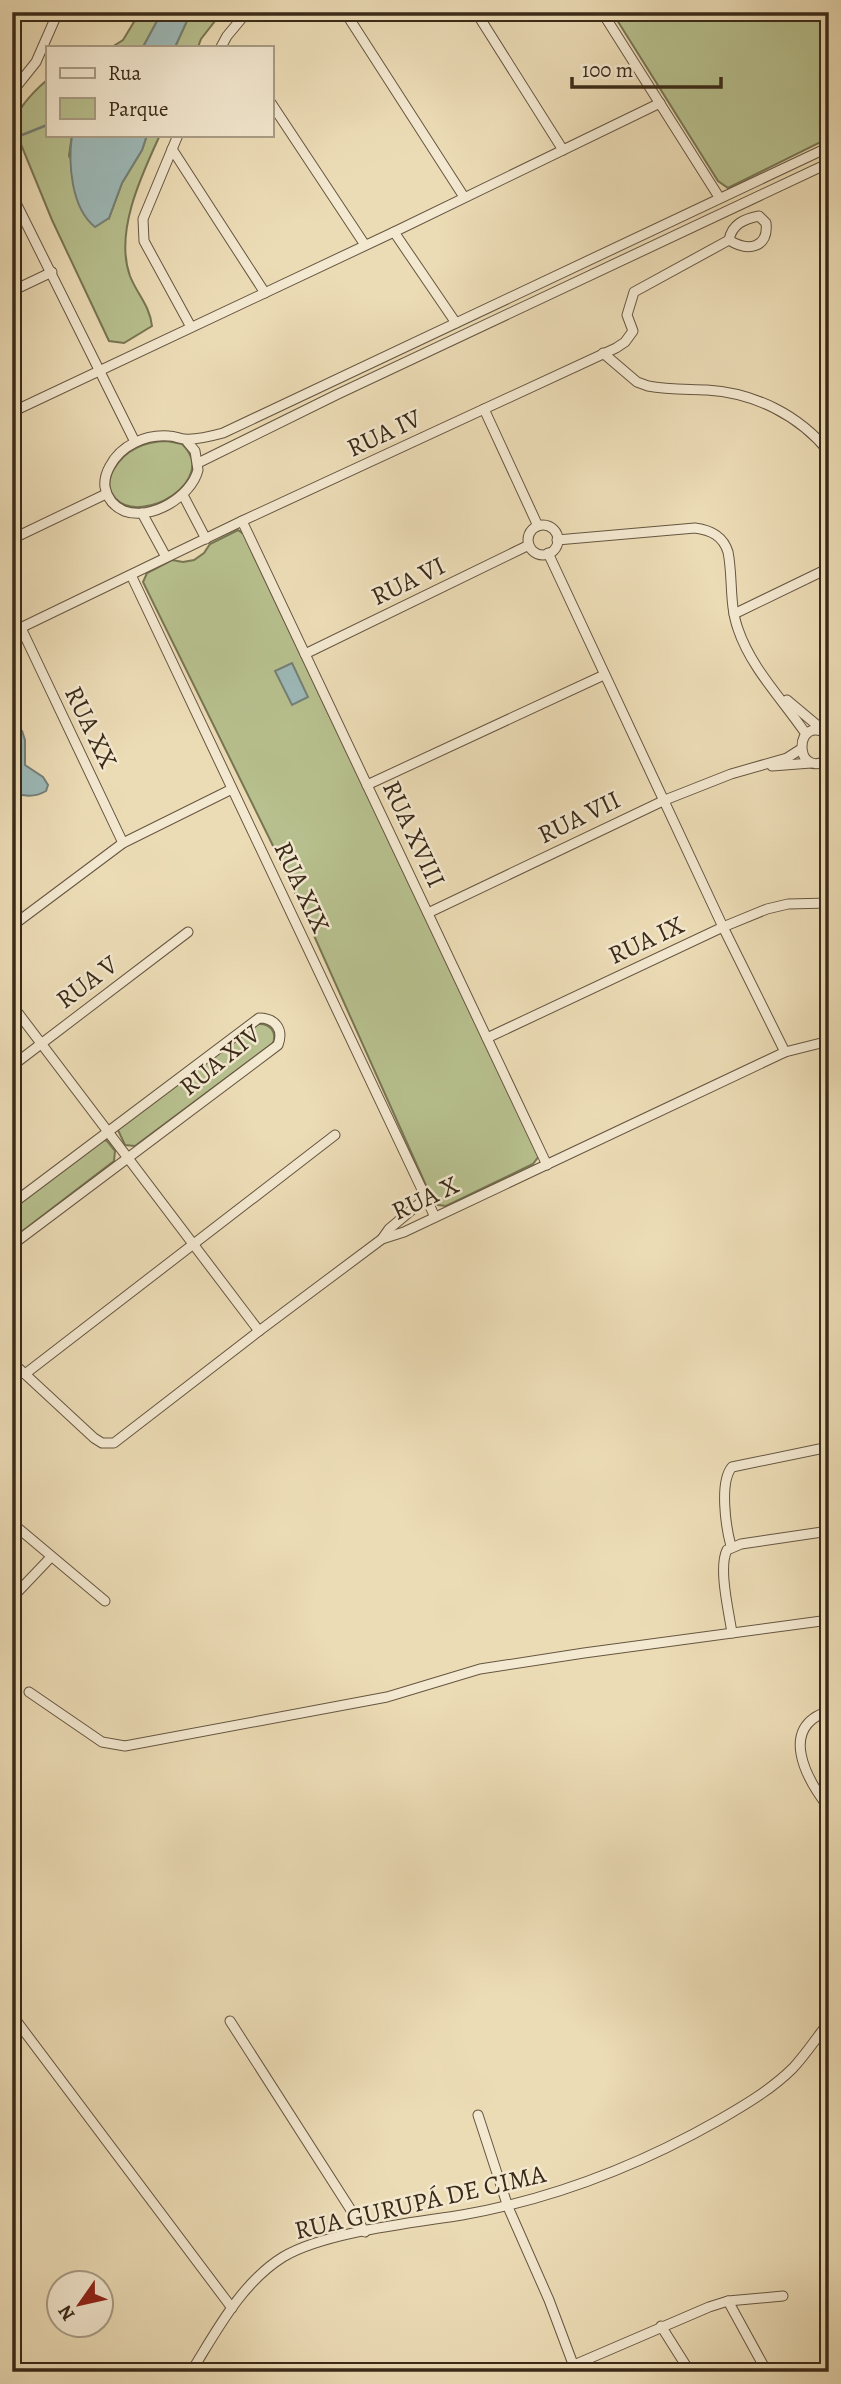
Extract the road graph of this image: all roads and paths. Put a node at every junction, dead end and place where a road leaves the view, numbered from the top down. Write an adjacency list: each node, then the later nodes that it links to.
1 (43, 12): 6 (street)
2 (247, 12): 7 (street)
3 (345, 12): 20 (street)
4 (476, 12): 16 (street)
5 (601, 12): 11 (street)
6 (57, 16): 10 (street)
7 (227, 36): 8 (street); 9 (street)
8 (222, 46)
9 (233, 46)
10 (12, 92)
11 (660, 103): 16 (street); 21 (street)
12 (273, 106): 27 (street)
13 (178, 136): 15 (street)
14 (829, 147): 18 (street)
15 (172, 149): 30 (street); 32 (street)
16 (563, 150): 20 (street)
17 (829, 163): 22 (street)
18 (748, 184): 21 (street); 22 (street)
19 (12, 195): 28 (street)
20 (464, 197): 25 (street)
21 (719, 197): 23 (street)
22 (755, 198): 24 (street)
23 (708, 203): 24 (street); 31 (street)
24 (715, 217): 40 (street)
25 (394, 232): 27 (street); 31 (street)
26 (729, 240): 33 (street, RUA IV)
27 (365, 244): 30 (street)
28 (52, 272): 29 (street); 34 (street)
29 (12, 291)
30 (265, 293): 32 (street)
31 (456, 323): 37 (street)
32 (191, 327): 34 (street)
33 (603, 353): 35 (street, RUA IV); 39 (street)
34 (101, 371): 36 (street); 38 (street)
35 (484, 409): 44 (street, RUA IV); 45 (street)
36 (12, 412)
37 (185, 439): 38 (street); 40 (street)
38 (135, 442): 41 (street)
39 (829, 452)
40 (198, 463): 42 (street)
41 (106, 494): 43 (street); 46 (street)
42 (183, 495): 43 (street); 47 (street)
43 (142, 513): 51 (street)
44 (242, 522): 47 (street, RUA IV); 56 (street, RUA XVIII)
45 (538, 526): 48 (street); 49 (street)
46 (12, 539)
47 (206, 539): 51 (street, RUA IV)
48 (557, 540): 50 (street); 54 (street)
49 (529, 545): 50 (street); 56 (street, RUA VI)
50 (548, 553): 57 (street)
51 (166, 558): 53 (street, RUA IV)
52 (829, 568): 54 (street)
53 (131, 575): 55 (street, RUA IV); 66 (street, RUA XIX)
54 (734, 614): 58 (street)
55 (16, 630): 68 (street, RUA XX)
56 (305, 654): 65 (street, RUA XVIII)
57 (604, 675): 65 (street); 67 (street)
58 (779, 695): 59 (street); 60 (street)
59 (806, 734): 60 (street); 61 (street)
60 (827, 734)
61 (801, 749): 63 (street); 64 (street)
62 (829, 759): 63 (street)
63 (811, 762): 64 (street)
64 (753, 768): 67 (street, RUA VII)
65 (367, 785): 70 (street, RUA XVIII)
66 (232, 789): 68 (street); 84 (street, RUA XIX)
67 (665, 800): 70 (street, RUA VII); 72 (street)
68 (123, 843): 71 (street)
69 (829, 903): 72 (street, RUA IX)
70 (428, 913): 75 (street, RUA XVIII)
71 (12, 926)
72 (723, 927): 75 (street, RUA IX); 78 (street)
73 (188, 932): 77 (street, RUA V)
74 (12, 1005): 77 (street)
75 (487, 1038): 83 (street, RUA XVIII)
76 (829, 1041): 78 (street, RUA X)
77 (41, 1044): 79 (street, RUA V); 80 (street)
78 (785, 1052): 83 (street, RUA X)
79 (12, 1066)
80 (107, 1132): 82 (street); 82 (street, RUA XIV); 85 (street, RUA XIV)
81 (335, 1135): 88 (street)
82 (127, 1159): 88 (street); 89 (street, RUA XIV)
83 (547, 1165): 86 (street, RUA X)
84 (426, 1198): 86 (street, RUA XIX); 87 (street)
85 (12, 1204)
86 (435, 1217): 87 (street, RUA X)
87 (382, 1239): 90 (street, RUA X)
88 (193, 1244): 90 (street); 92 (street)
89 (12, 1245)
90 (259, 1331): 92 (street, RUA X)
91 (12, 1362): 92 (street, RUA X)
92 (25, 1374)
93 (829, 1447): 96 (street)
94 (12, 1523): 97 (street)
95 (829, 1531): 96 (street)
96 (736, 1545): 101 (street)
97 (51, 1557): 98 (street); 99 (street)
98 (12, 1598)
99 (105, 1601)
100 (829, 1620): 101 (street)
101 (732, 1633): 102 (street)
102 (29, 1692)
103 (829, 1711): 104 (street)
104 (829, 1808)
105 (12, 2015): 113 (street)
106 (230, 2021): 110 (street)
107 (829, 2022): 109 (street, RUA GURUPÁ DE CIMA)
108 (478, 2115): 109 (street)
109 (508, 2207): 110 (street, RUA GURUPÁ DE CIMA); 115 (street)
110 (365, 2232): 113 (street, RUA GURUPÁ DE CIMA)
111 (783, 2296): 112 (street)
112 (728, 2301): 114 (street); 118 (street)
113 (232, 2308): 116 (street, RUA GURUPÁ DE CIMA)
114 (661, 2326): 115 (street); 117 (street)
115 (575, 2368)
116 (191, 2372)
117 (690, 2372)
118 (767, 2372)

